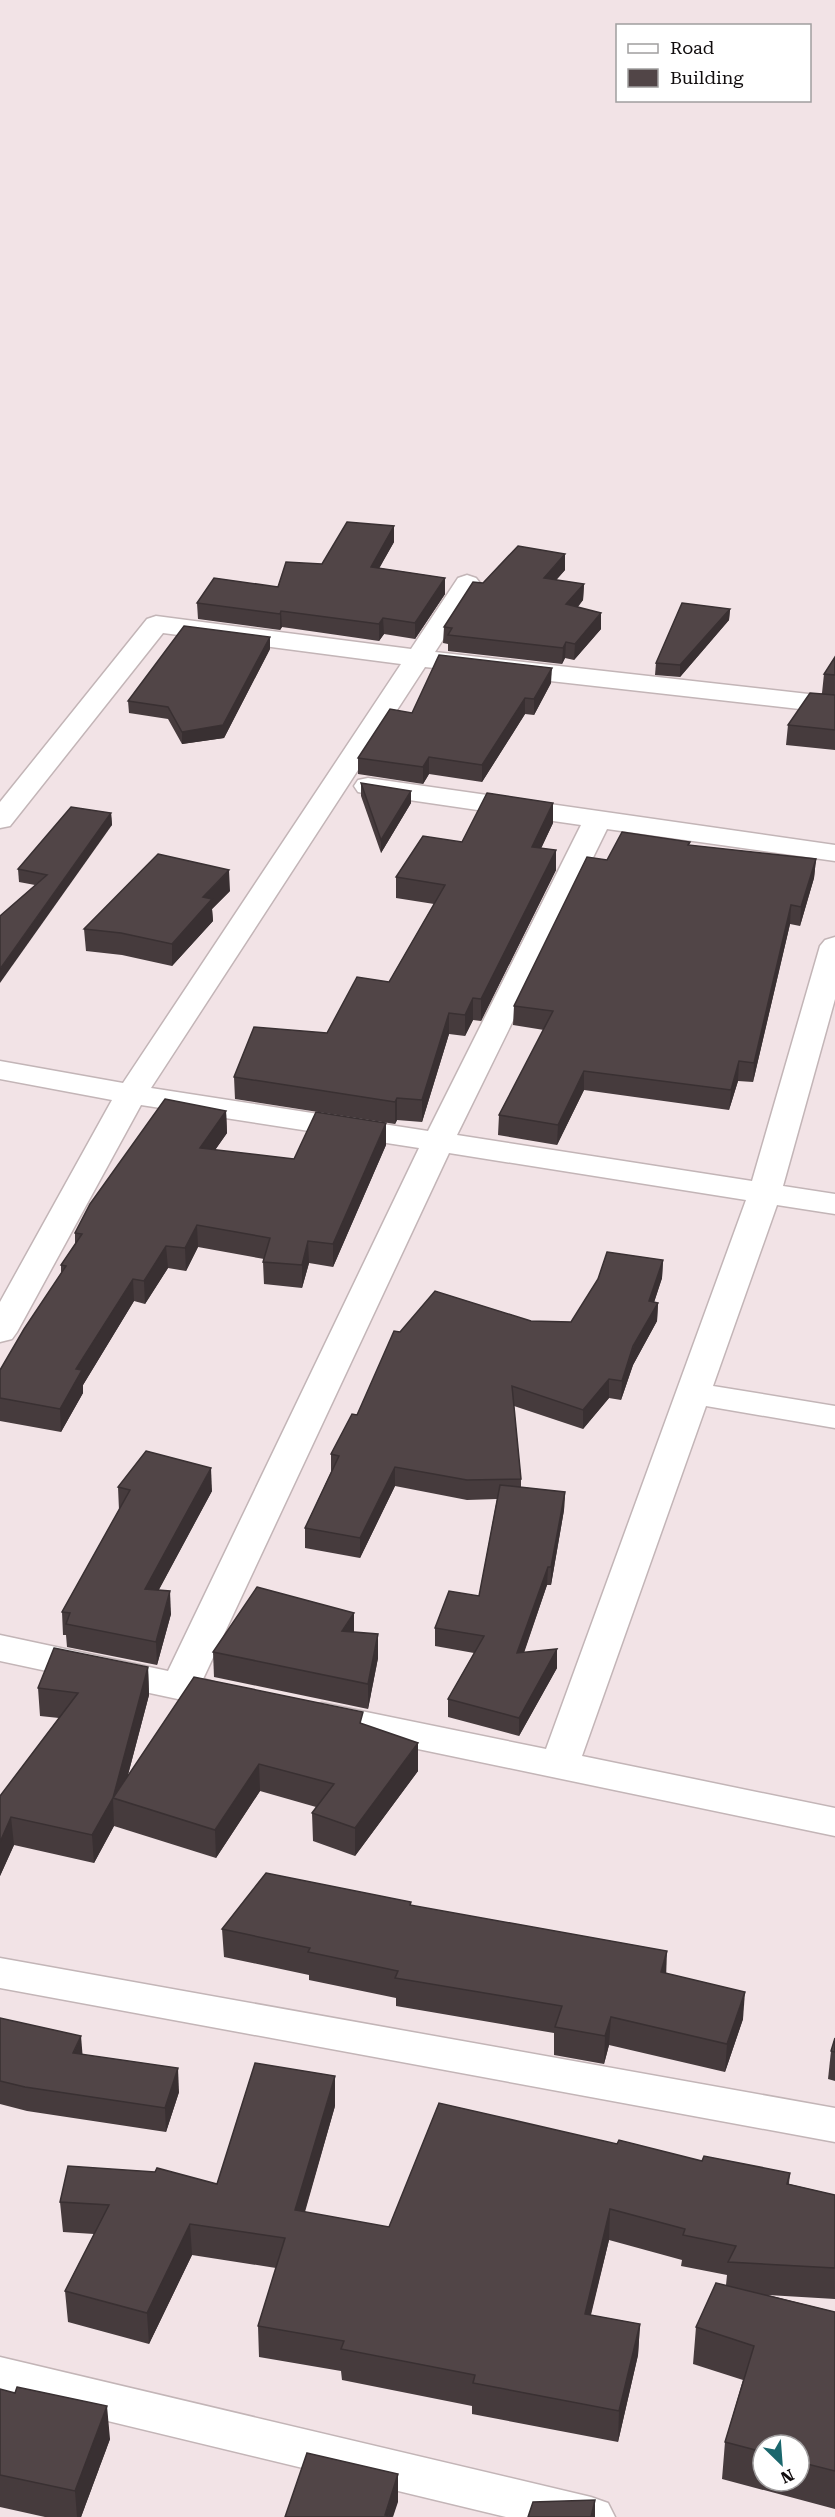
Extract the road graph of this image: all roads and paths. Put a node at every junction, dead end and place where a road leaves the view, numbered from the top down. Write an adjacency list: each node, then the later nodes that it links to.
1 (467, 583): 2 (street)
2 (418, 658): 3 (street); 4 (street); 6 (street)
3 (835, 705)
4 (336, 782): 5 (street); 10 (street)
5 (598, 819): 7 (street); 11 (street)
6 (0, 820)
7 (835, 853)
8 (835, 946): 12 (street)
9 (0, 1070): 10 (street)
10 (131, 1094): 11 (street); 14 (street)
11 (438, 1142): 12 (street); 18 (street)
12 (765, 1192): 13 (street); 15 (street)
13 (835, 1204)
14 (0, 1332)
15 (693, 1393): 16 (street); 21 (street)
16 (835, 1417)
17 (0, 1648): 18 (street)
18 (180, 1686): 19 (street)
19 (237, 1698)
20 (283, 1708): 21 (street)
21 (559, 1766): 22 (street)
22 (835, 1822)
23 (0, 1973): 24 (street)
24 (835, 2125)
25 (0, 2376): 26 (street)
26 (591, 2517)

